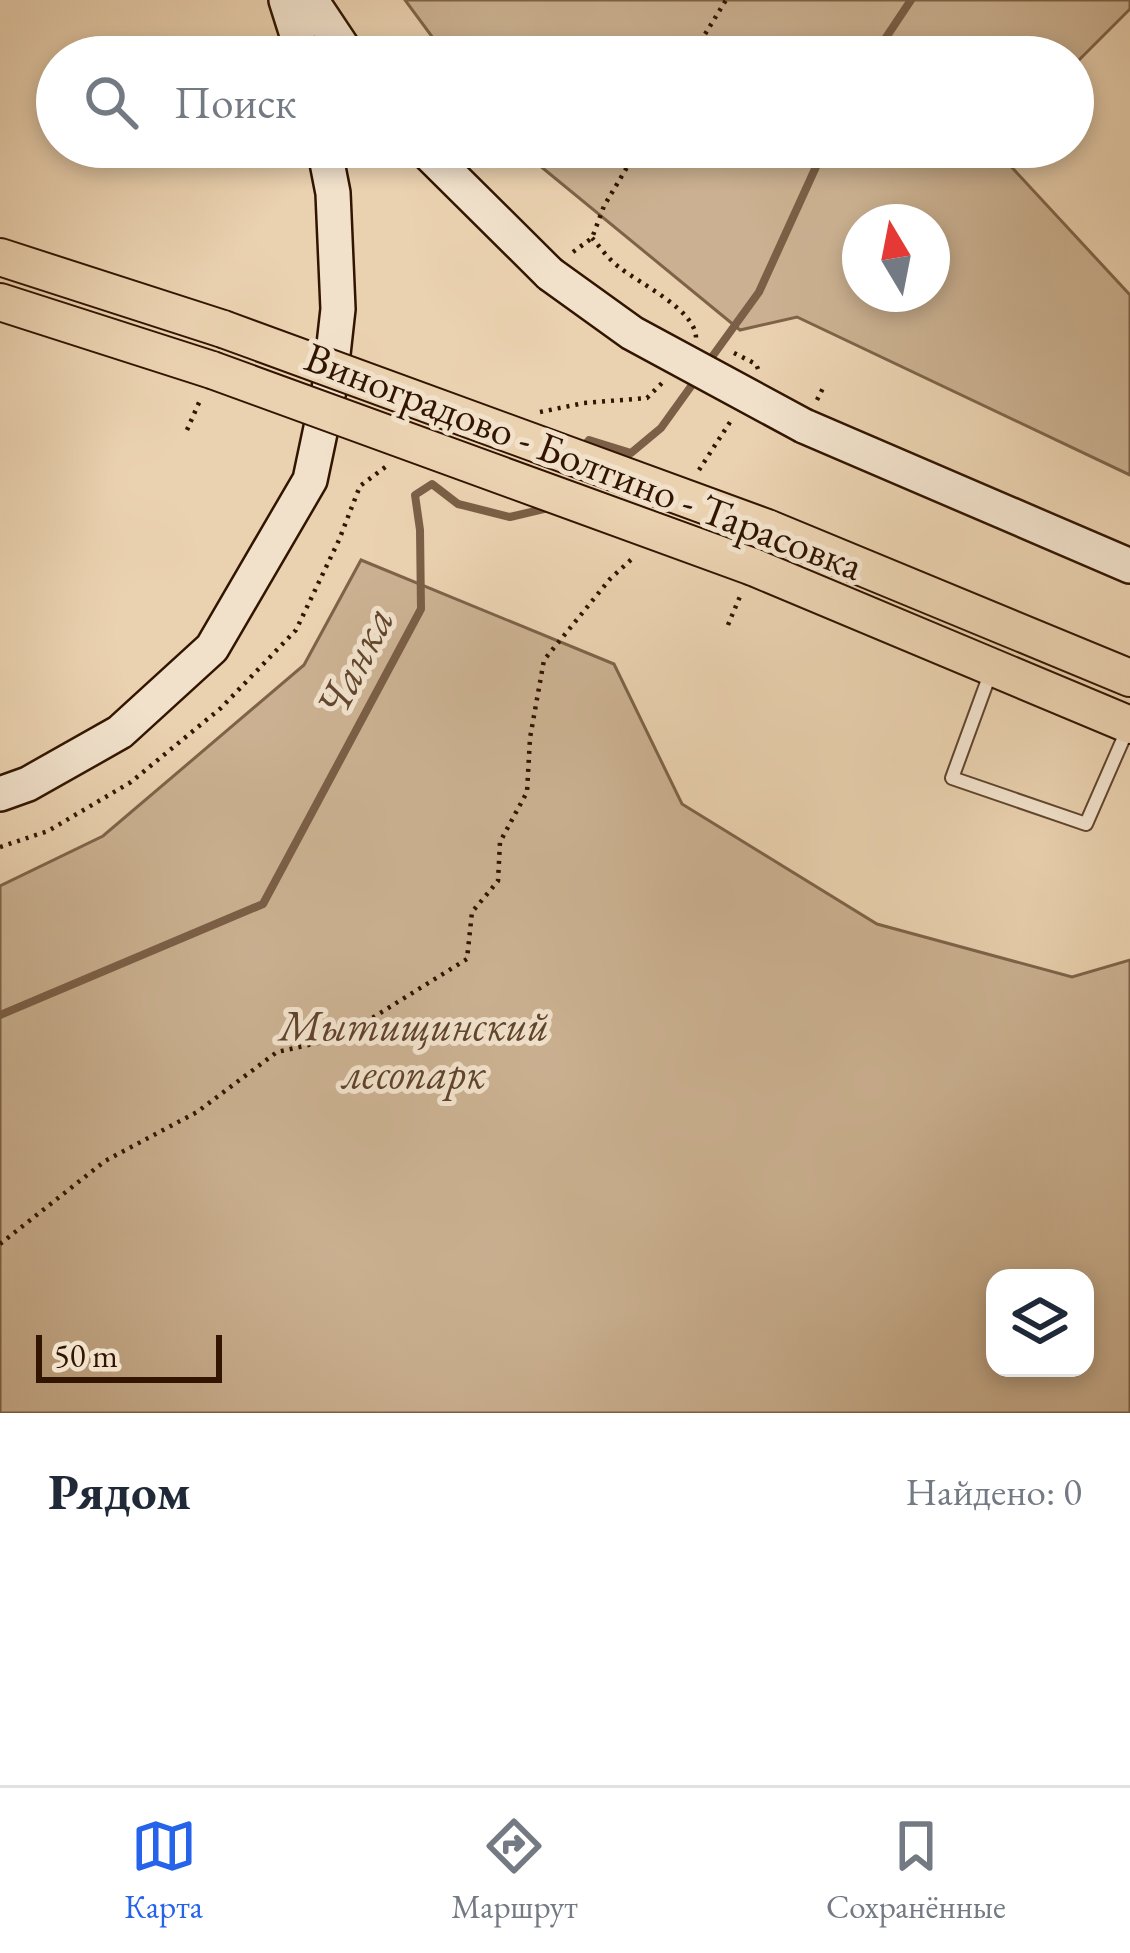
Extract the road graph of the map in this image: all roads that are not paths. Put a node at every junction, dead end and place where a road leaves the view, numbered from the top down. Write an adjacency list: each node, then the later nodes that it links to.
1 (286, 0): 3 (main road)
2 (310, 0): 4 (main road)
3 (297, 36)
4 (335, 36)
5 (328, 168): 13 (main road)
6 (443, 168): 9 (main road, bridge)
7 (0, 257): 11 (main road, Виноградово - Болтино - Тарасовка, bridge)
8 (0, 302): 10 (main road, Виноградово - Болтино - Тарасовка, bridge)
9 (1130, 566)
10 (993, 668): 12 (main road, Виноградово - Болтино - Тарасовка); 12 (lane)
11 (1130, 678)
12 (1130, 724)
13 (0, 794)

